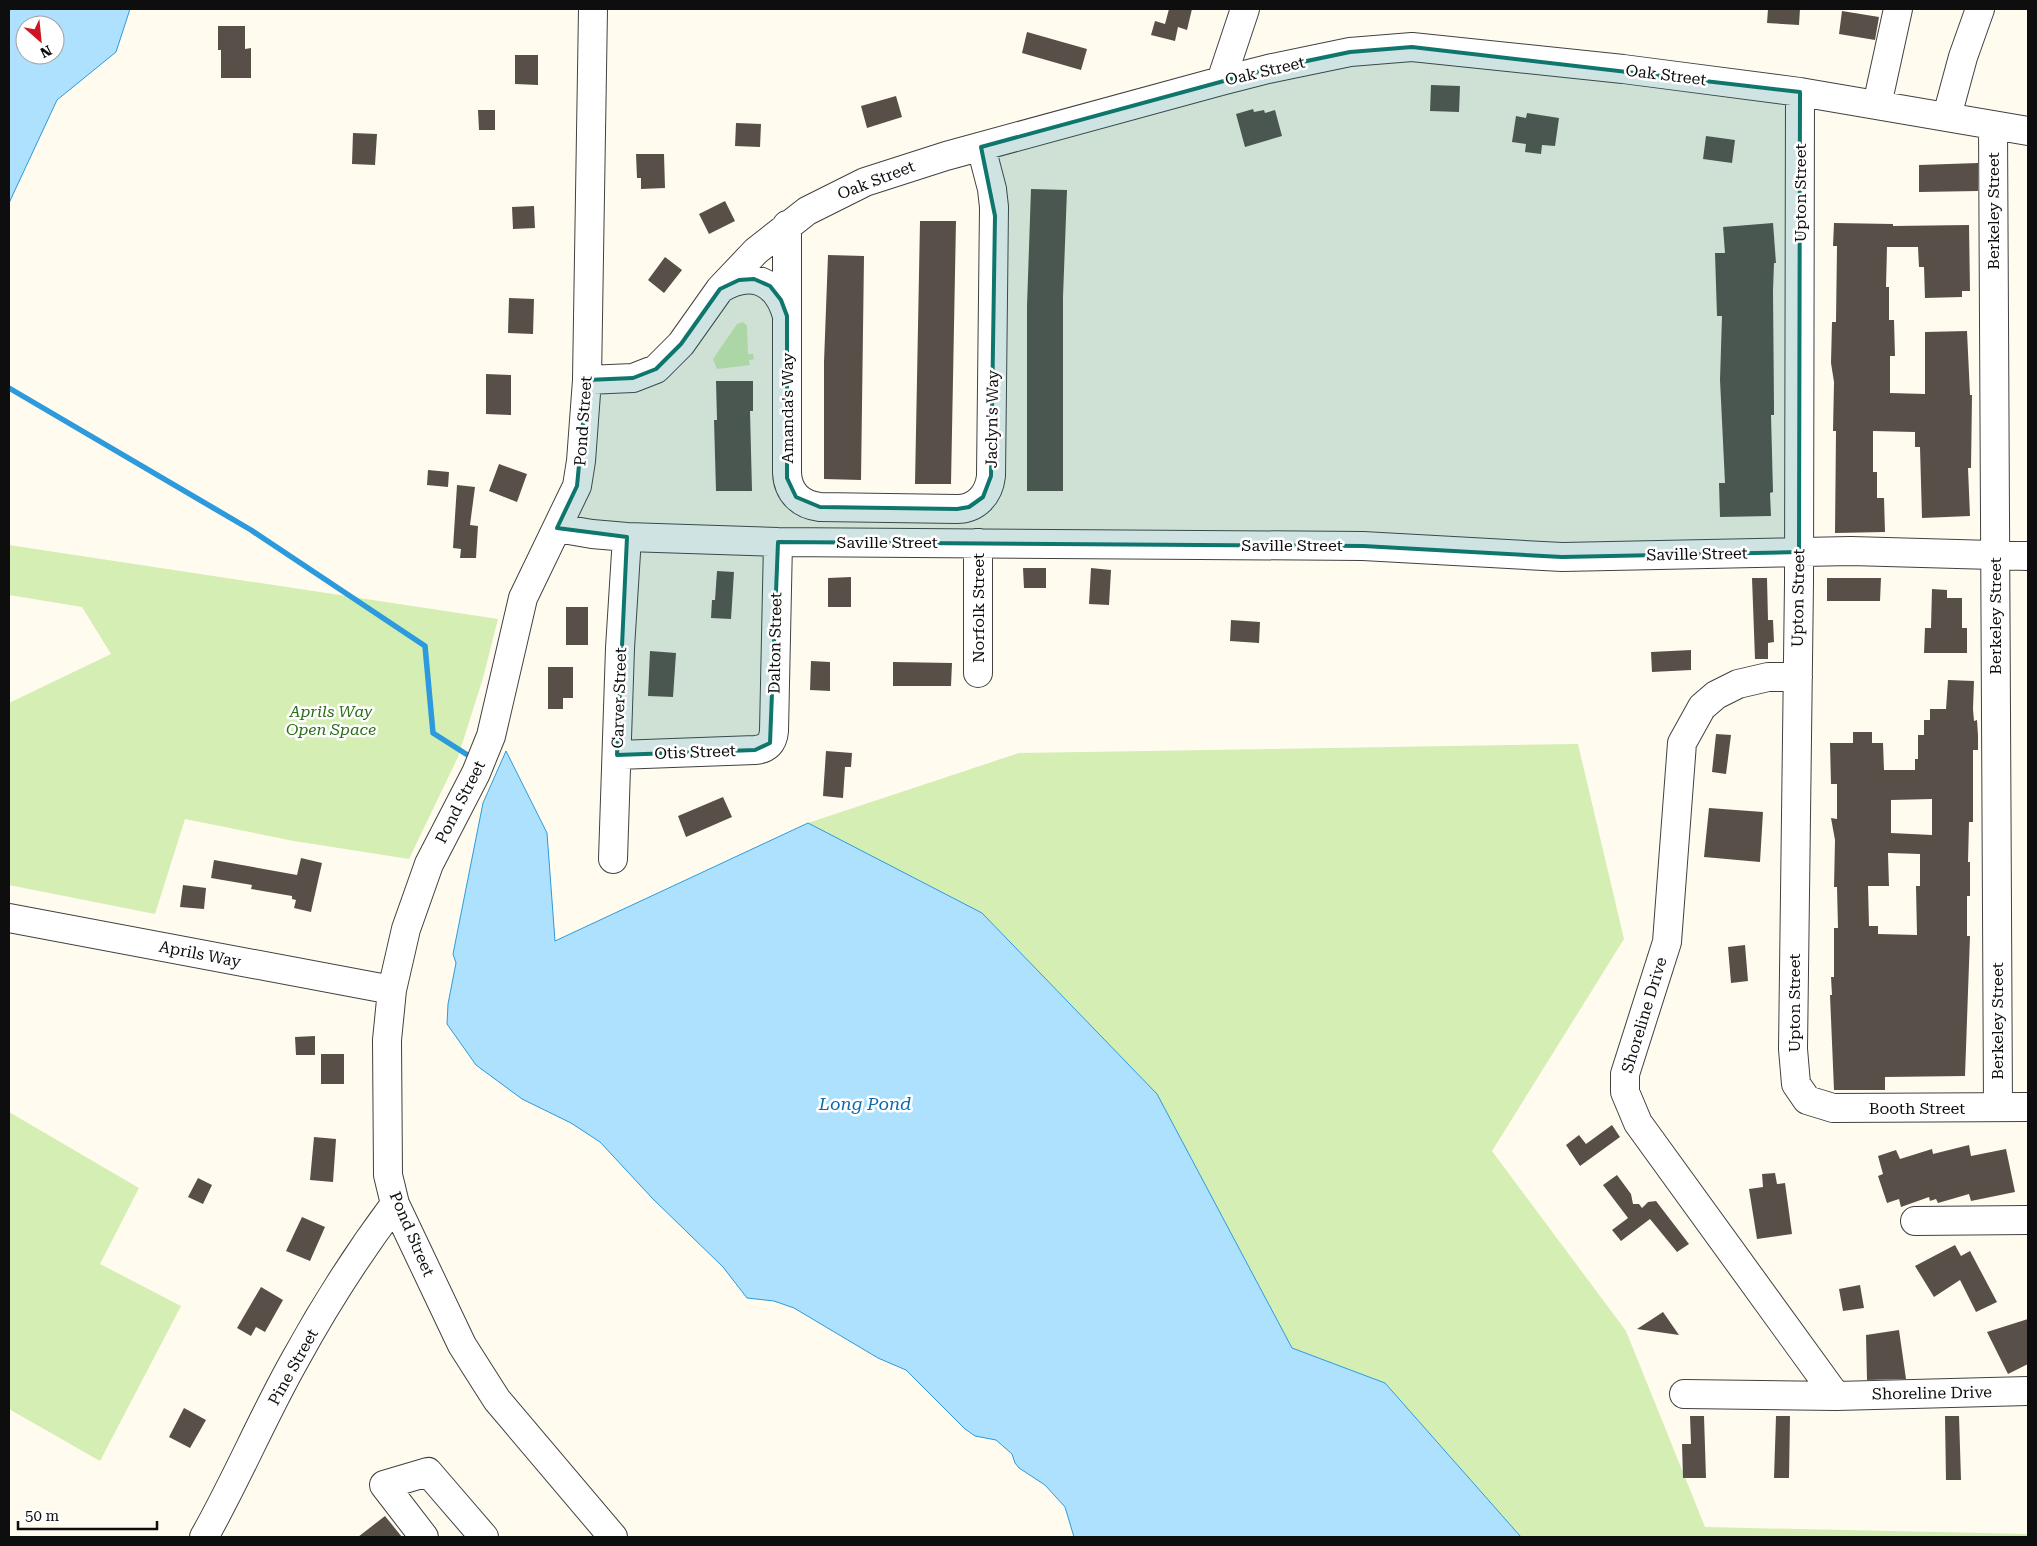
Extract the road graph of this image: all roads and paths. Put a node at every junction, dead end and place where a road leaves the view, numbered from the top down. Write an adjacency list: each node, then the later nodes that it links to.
1 (593, 9): 15 (street, Pond Street)
2 (1245, 9): 5 (street)
3 (1898, 9): 7 (street)
4 (1980, 9): 8 (street)
5 (1221, 81): 6 (street, Oak Street); 11 (street, Oak Street)
6 (1800, 92): 7 (street, Oak Street); 21 (street, Upton Street)
7 (1877, 105): 8 (street, Oak Street)
8 (1947, 116): 9 (street, Oak Street)
9 (1993, 124): 10 (street, Oak Street); 22 (street, Berkeley Street)
10 (2028, 131)
11 (981, 146): 12 (street, Oak Street); 16 (street, Jaclyn's Way)
12 (787, 225): 13 (street, Oak Street); 14 (street, Amanda's Way)
13 (720, 289): 14 (street, Amanda's Way); 15 (street, Oak Street)
14 (787, 316): 16 (street, Amanda's Way)
15 (587, 380): 17 (street, Pond Street)
16 (796, 497)
17 (557, 528): 18 (street, Saville Street); 30 (street, Pond Street)
18 (628, 537): 19 (street, Saville Street); 27 (street, Carver Street)
19 (778, 542): 20 (street, Saville Street); 26 (street, Dalton Street)
20 (978, 543): 21 (street, Saville Street); 24 (street, Norfolk Street)
21 (1799, 552): 22 (street, Saville Street); 25 (street, Upton Street)
22 (1995, 555): 23 (street, Saville Street); 32 (street, Berkeley Street)
23 (2028, 556)
24 (978, 673)
25 (1798, 677): 31 (street, Upton Street); 39 (street, Shoreline Drive)
26 (770, 743): 27 (street, Otis Street)
27 (617, 755): 28 (street, Carver Street)
28 (613, 859)
29 (9, 918): 30 (street, Aprils Way)
30 (392, 990): 34 (street, Pond Street)
31 (1806, 1100): 32 (street, Booth Street)
32 (1998, 1107): 33 (street, Booth Street)
33 (2028, 1107)
34 (395, 1204): 40 (street, Pond Street); 41 (street, Pine Street)
35 (2028, 1220): 36 (street)
36 (1915, 1221)
37 (2028, 1391): 39 (street, Shoreline Drive)
38 (1684, 1394): 39 (street, Shoreline Drive)
39 (1836, 1396)
40 (602, 1533)
41 (204, 1537)
42 (424, 1537): 43 (street)
43 (484, 1537)

